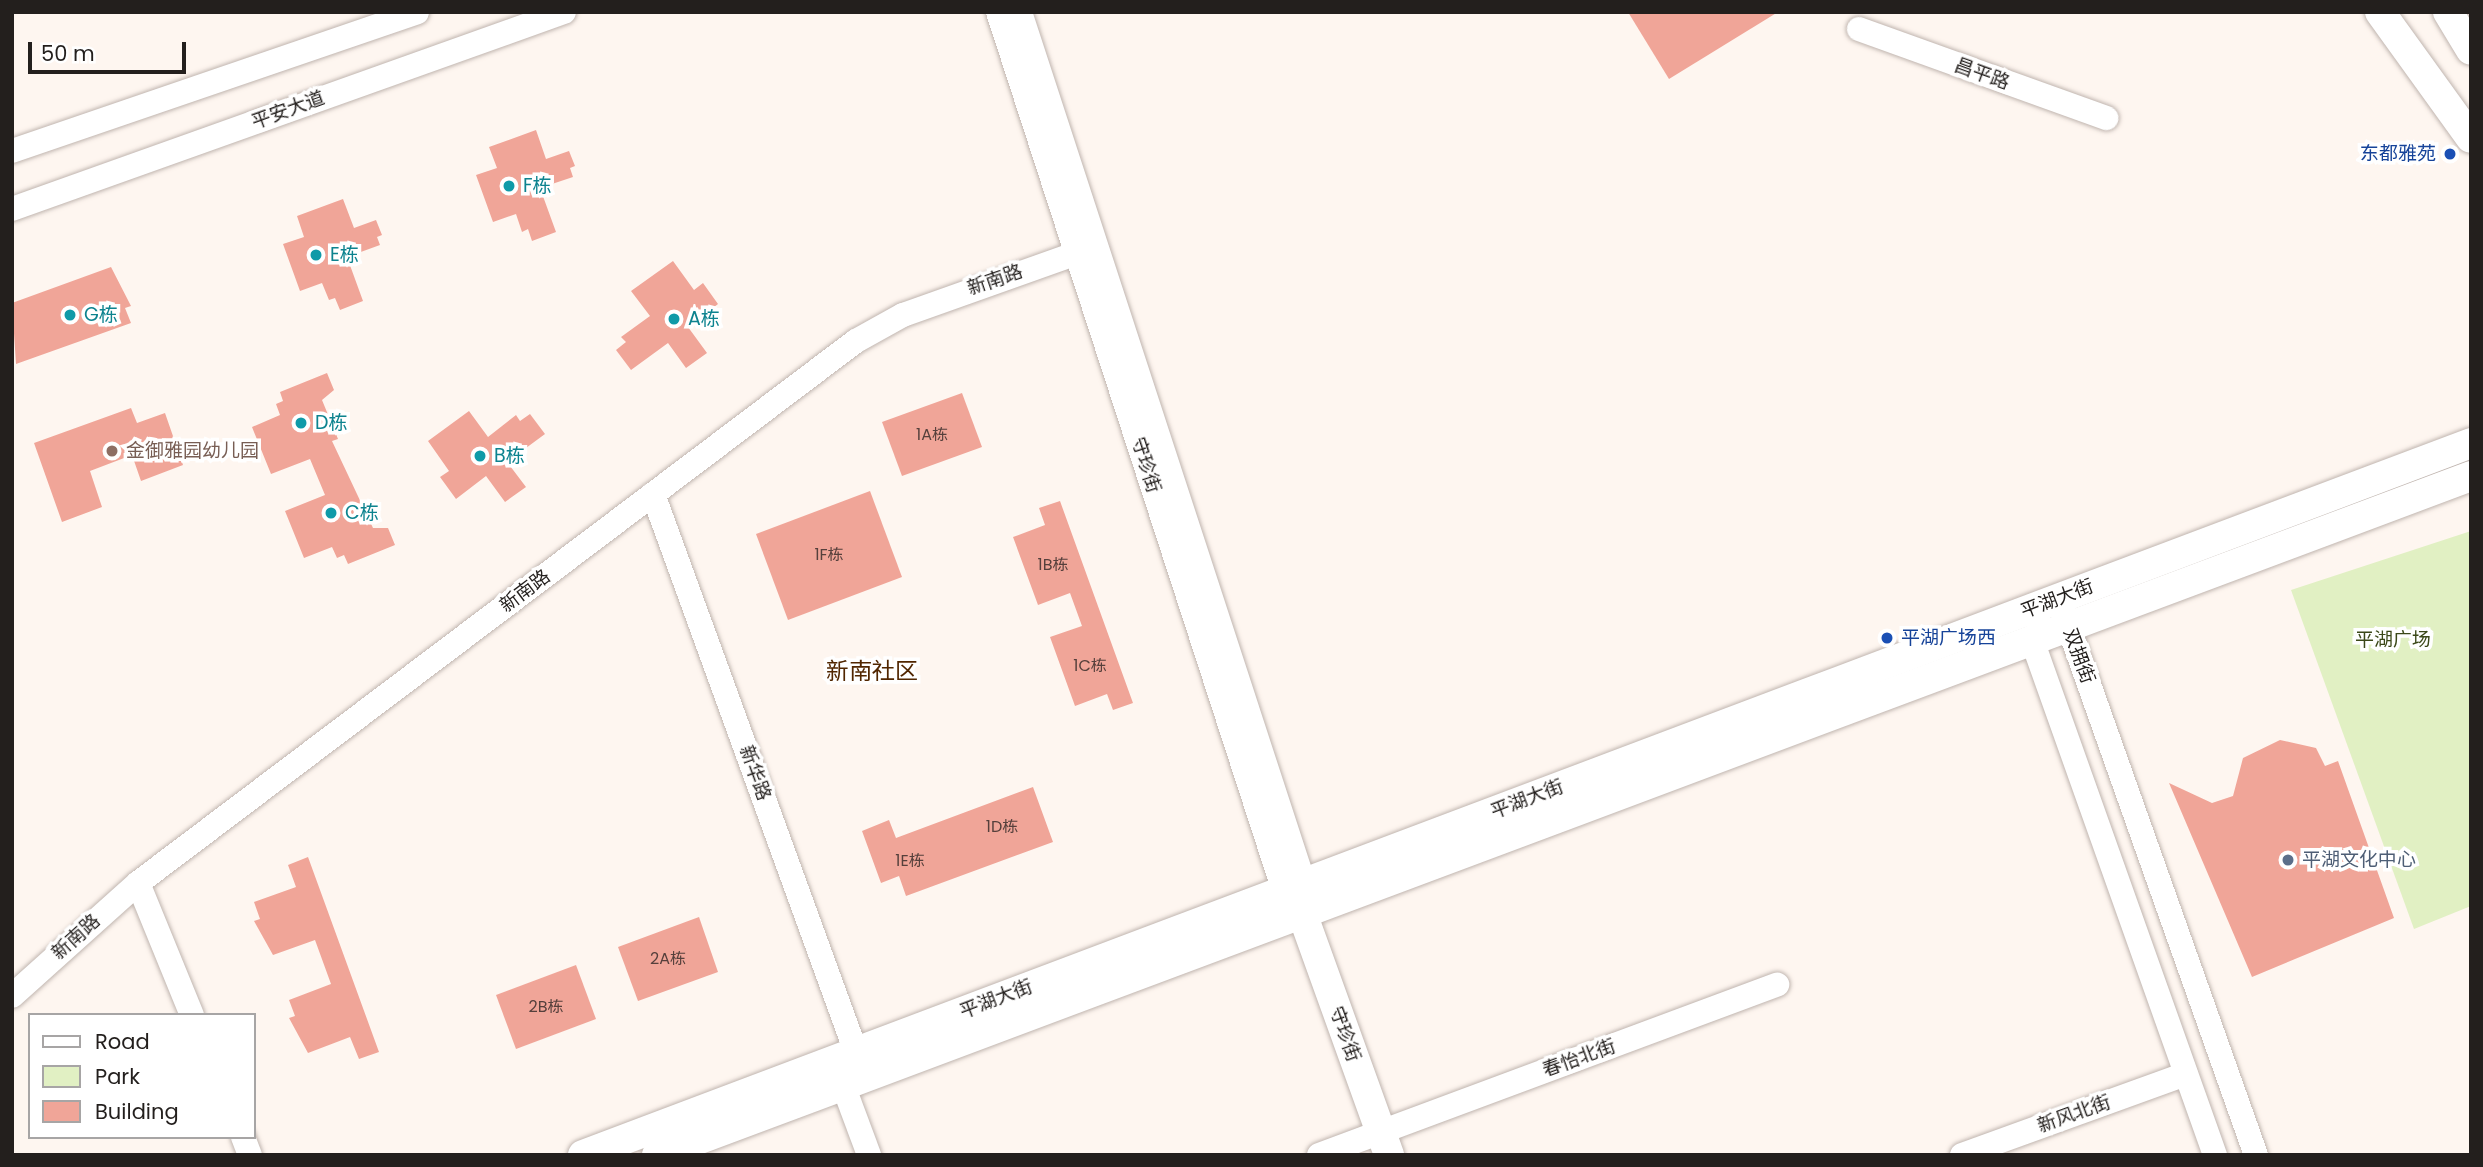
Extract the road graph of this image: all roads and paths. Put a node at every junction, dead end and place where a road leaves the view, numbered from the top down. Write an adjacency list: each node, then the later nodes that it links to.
1 (418, 12): 11 (street)
2 (564, 12): 12 (street, 平安大道)
3 (998, 12): 13 (street, 守珍街)
4 (1020, 12): 21 (street, 守珍街)
5 (2448, 12): 8 (main road)
6 (2385, 20): 10 (main road)
7 (1859, 29): 9 (street, 昌平路)
8 (2471, 50)
9 (2106, 118)
10 (2471, 138)
11 (12, 151)
12 (12, 209)
13 (1077, 253): 16 (street, 新南路); 21 (street, 守珍街)
14 (2471, 443): 17 (main road, 平湖大街)
15 (2471, 476): 18 (main road, 平湖大街)
16 (653, 494): 20 (street, 新南路); 25 (street, 新华路)
17 (2058, 599): 18 (street, 双拥街); 19 (street, 双拥街); 21 (main road, 平湖大街)
18 (2068, 627): 19 (main road, 平湖大街); 35 (street, 双拥街)
19 (2032, 640): 21 (main road, 平湖大街); 26 (street, 双拥街)
20 (138, 883): 23 (street, 新南路); 24 (street)
21 (1297, 896): 25 (main road, 平湖大街); 27 (main road, 平湖大街); 28 (main road, 守珍街)
22 (1777, 985): 28 (street, 春怡北街)
23 (12, 996)
24 (191, 1013)
25 (856, 1052): 29 (main road, 平湖大街)
26 (2186, 1074): 33 (street, 新风北街); 34 (street, 双拥街)
27 (843, 1085): 30 (main road, 平湖大街); 31 (street)
28 (1385, 1143): 32 (street, 春怡北街)
29 (583, 1155)
30 (657, 1155)
31 (869, 1155)
32 (1319, 1155)
33 (1962, 1155)
34 (2215, 1155)
35 (2256, 1155)

